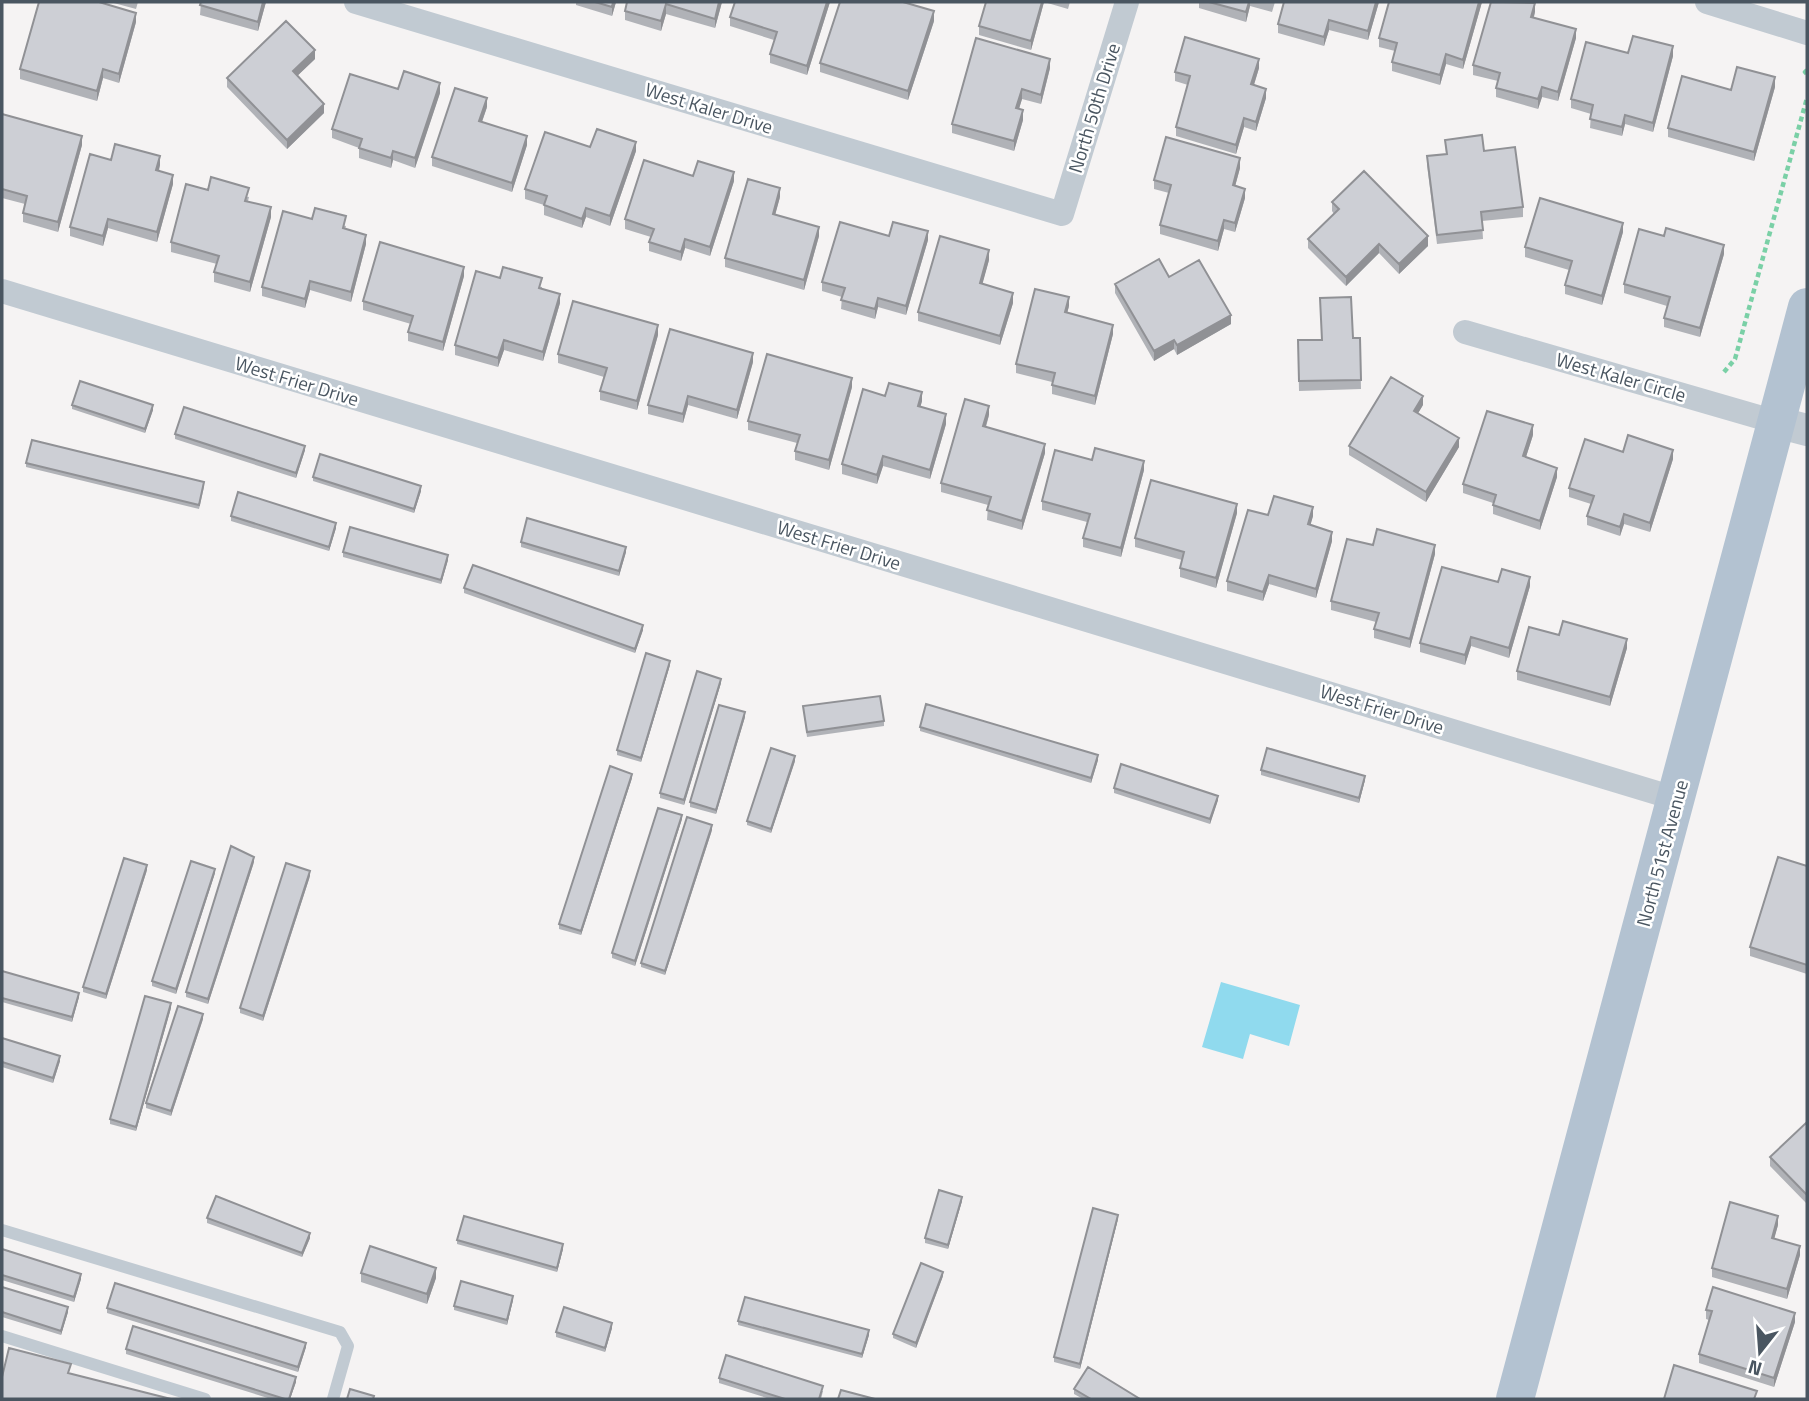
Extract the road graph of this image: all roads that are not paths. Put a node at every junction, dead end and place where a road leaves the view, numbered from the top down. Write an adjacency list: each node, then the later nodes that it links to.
1 (356, 2): 5 (street, West Kaler Drive)
2 (1127, 2): 5 (street, North 50th Drive)
3 (1707, 2): 4 (street)
4 (1807, 33)
5 (1062, 214)
6 (2, 291): 10 (street, West Frier Drive)
7 (1807, 307): 9 (main road, North 51st Avenue)
8 (1465, 332): 9 (street, West Kaler Circle)
9 (1792, 426): 10 (main road, North 51st Avenue)
10 (1676, 799): 15 (main road, North 51st Avenue)
11 (2, 1230): 14 (lane)
12 (2, 1336): 13 (lane)
13 (205, 1399)
14 (333, 1399)
15 (1515, 1399)

